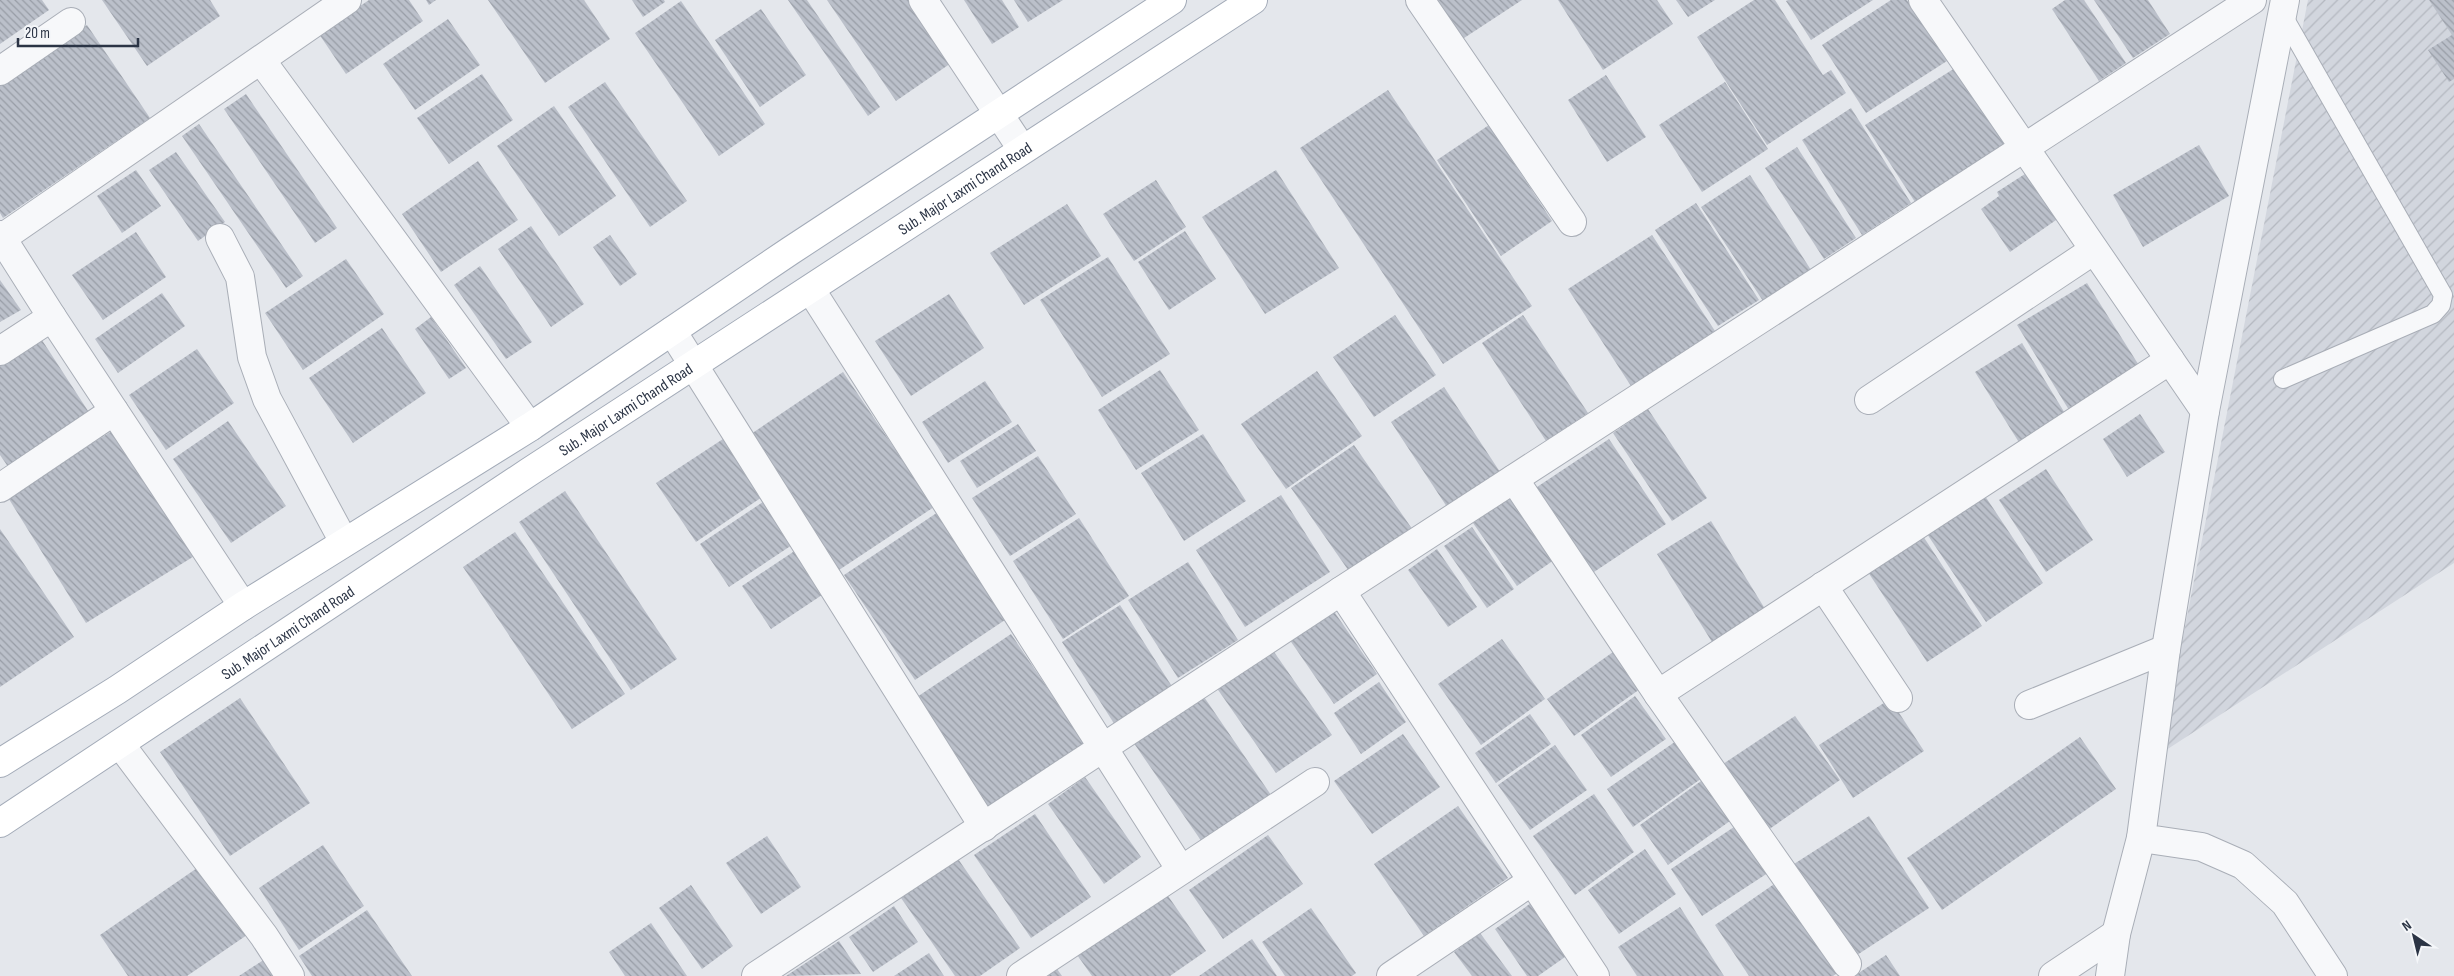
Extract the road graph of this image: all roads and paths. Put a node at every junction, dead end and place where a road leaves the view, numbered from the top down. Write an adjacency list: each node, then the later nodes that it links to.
1 (347, 0): 10 (street)
2 (923, 0): 12 (street)
3 (1172, 0): 12 (main road)
4 (1253, 0): 13 (main road, Sub. Major Laxmi Chand Road)
5 (1420, 0): 15 (street)
6 (1923, 0): 14 (street)
7 (2252, 0): 14 (street)
8 (2284, 7): 25 (lane); 28 (street)
9 (71, 22): 11 (street)
10 (261, 60): 16 (street); 29 (street)
11 (0, 71)
12 (999, 115): 13 (street); 21 (main road)
13 (1022, 149): 19 (main road, Sub. Major Laxmi Chand Road)
14 (2025, 149): 18 (street); 30 (street)
15 (1572, 222)
16 (1, 237): 20 (street)
17 (220, 238): 32 (street)
18 (2094, 250): 23 (street); 26 (street)
19 (812, 290): 24 (main road, Sub. Major Laxmi Chand Road); 41 (street)
20 (52, 317): 22 (street); 27 (street)
21 (672, 331): 24 (street); 29 (main road)
22 (0, 351)
23 (2170, 360): 28 (street); 33 (street)
24 (695, 366): 40 (main road, Sub. Major Laxmi Chand Road); 45 (street)
25 (2283, 379)
26 (1869, 400)
27 (114, 411): 31 (street); 35 (street)
28 (2205, 411): 36 (street)
29 (530, 427): 32 (main road)
30 (1514, 479): 34 (street); 37 (street)
31 (0, 488)
32 (344, 542): 35 (main road)
33 (1823, 586): 37 (street); 38 (street)
34 (1341, 591): 41 (street); 48 (street)
35 (243, 606): 42 (main road)
36 (2166, 649): 39 (street); 46 (street)
37 (1658, 694): 50 (street)
38 (1898, 698)
39 (2028, 705)
40 (120, 744): 44 (main road, Sub. Major Laxmi Chand Road); 51 (street)
41 (1102, 749): 45 (street); 47 (street)
42 (0, 763)
43 (1315, 782): 47 (street)
44 (2, 817)
45 (984, 827): 52 (street)
46 (2141, 838): 49 (street); 58 (street)
47 (1181, 870): 53 (street)
48 (1532, 881): 54 (street); 55 (street)
49 (2116, 934): 56 (street); 57 (street)
50 (1847, 964)
51 (290, 976)
52 (756, 976)
53 (1021, 976)
54 (1391, 976)
55 (1595, 976)
56 (2053, 976)
57 (2110, 976)
58 (2332, 976)

